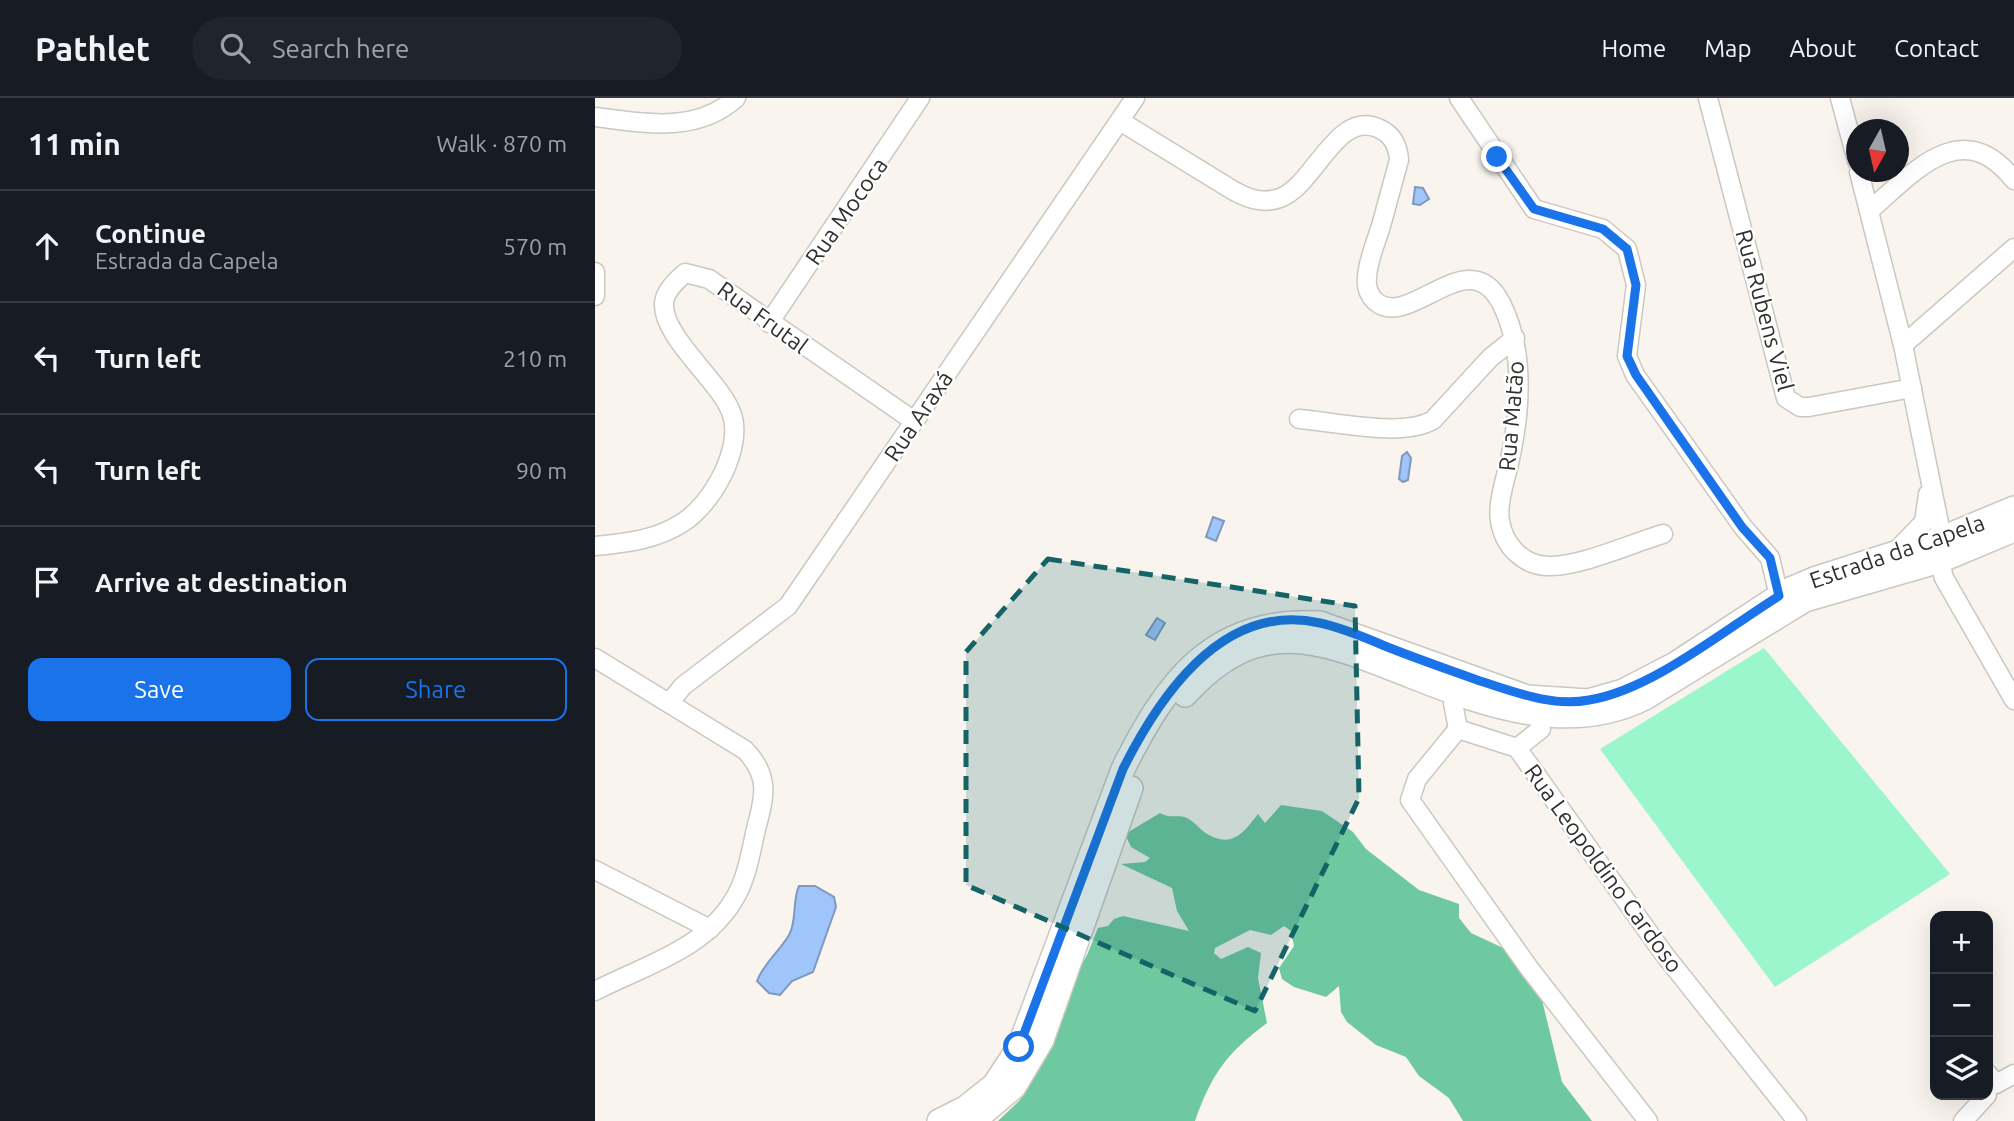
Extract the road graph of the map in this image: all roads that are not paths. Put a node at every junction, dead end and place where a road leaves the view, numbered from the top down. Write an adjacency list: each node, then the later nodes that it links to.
1 (736, 98): 7 (street)
2 (921, 98): 16 (street, Rua Mococa)
3 (1135, 98): 9 (street, Rua Araxá)
4 (1459, 98): 29 (street)
5 (1708, 98): 19 (street, Rua Rubens Viel)
6 (1840, 98): 8 (street)
7 (595, 117)
8 (1846, 120)
9 (1120, 121): 17 (street, Rua Matão); 21 (street, Rua Araxá)
10 (2014, 180): 12 (street)
11 (1862, 182): 12 (street)
12 (1869, 211): 18 (street)
13 (2014, 248): 18 (street)
14 (595, 272): 15 (street)
15 (595, 296)
16 (769, 323): 21 (street, Rua Frutal); 26 (street, Rua Frutal)
17 (1515, 338): 20 (street); 25 (street, Rua Matão)
18 (1903, 345): 19 (street)
19 (1912, 388): 22 (street)
20 (1299, 419)
21 (914, 421): 33 (street, Rua Araxá)
22 (1927, 463): 27 (street); 28 (street)
23 (2014, 508): 27 (main road, Estrada da Capela)
24 (2014, 530): 27 (main road, Estrada da Capela)
25 (1663, 534)
26 (595, 545)
27 (1941, 550): 28 (main road, Estrada da Capela); 32 (street); 35 (main road, Estrada da Capela)
28 (1892, 554): 29 (main road, Estrada da Capela)
29 (1779, 596): 31 (main road, Estrada da Capela)
30 (595, 658): 33 (street)
31 (1418, 670): 34 (main road); 35 (main road, Estrada da Capela); 45 (main road, Estrada da Capela); 46 (main road, Estrada da Capela)
32 (2014, 700)
33 (669, 703): 40 (street)
34 (1453, 703): 36 (street); 37 (main road)
35 (1581, 717): 37 (main road)
36 (1458, 729): 38 (street, Rua Leopoldino Cardoso); 47 (street)
37 (1541, 729): 38 (street)
38 (1517, 748): 48 (street, Rua Leopoldino Cardoso)
39 (595, 870): 40 (street)
40 (710, 929): 41 (street)
41 (595, 991)
42 (2014, 1074): 43 (street)
43 (1993, 1085)
44 (1980, 1100): 49 (street)
45 (939, 1121)
46 (974, 1121)
47 (1647, 1121)
48 (1797, 1121)
49 (1963, 1121)

